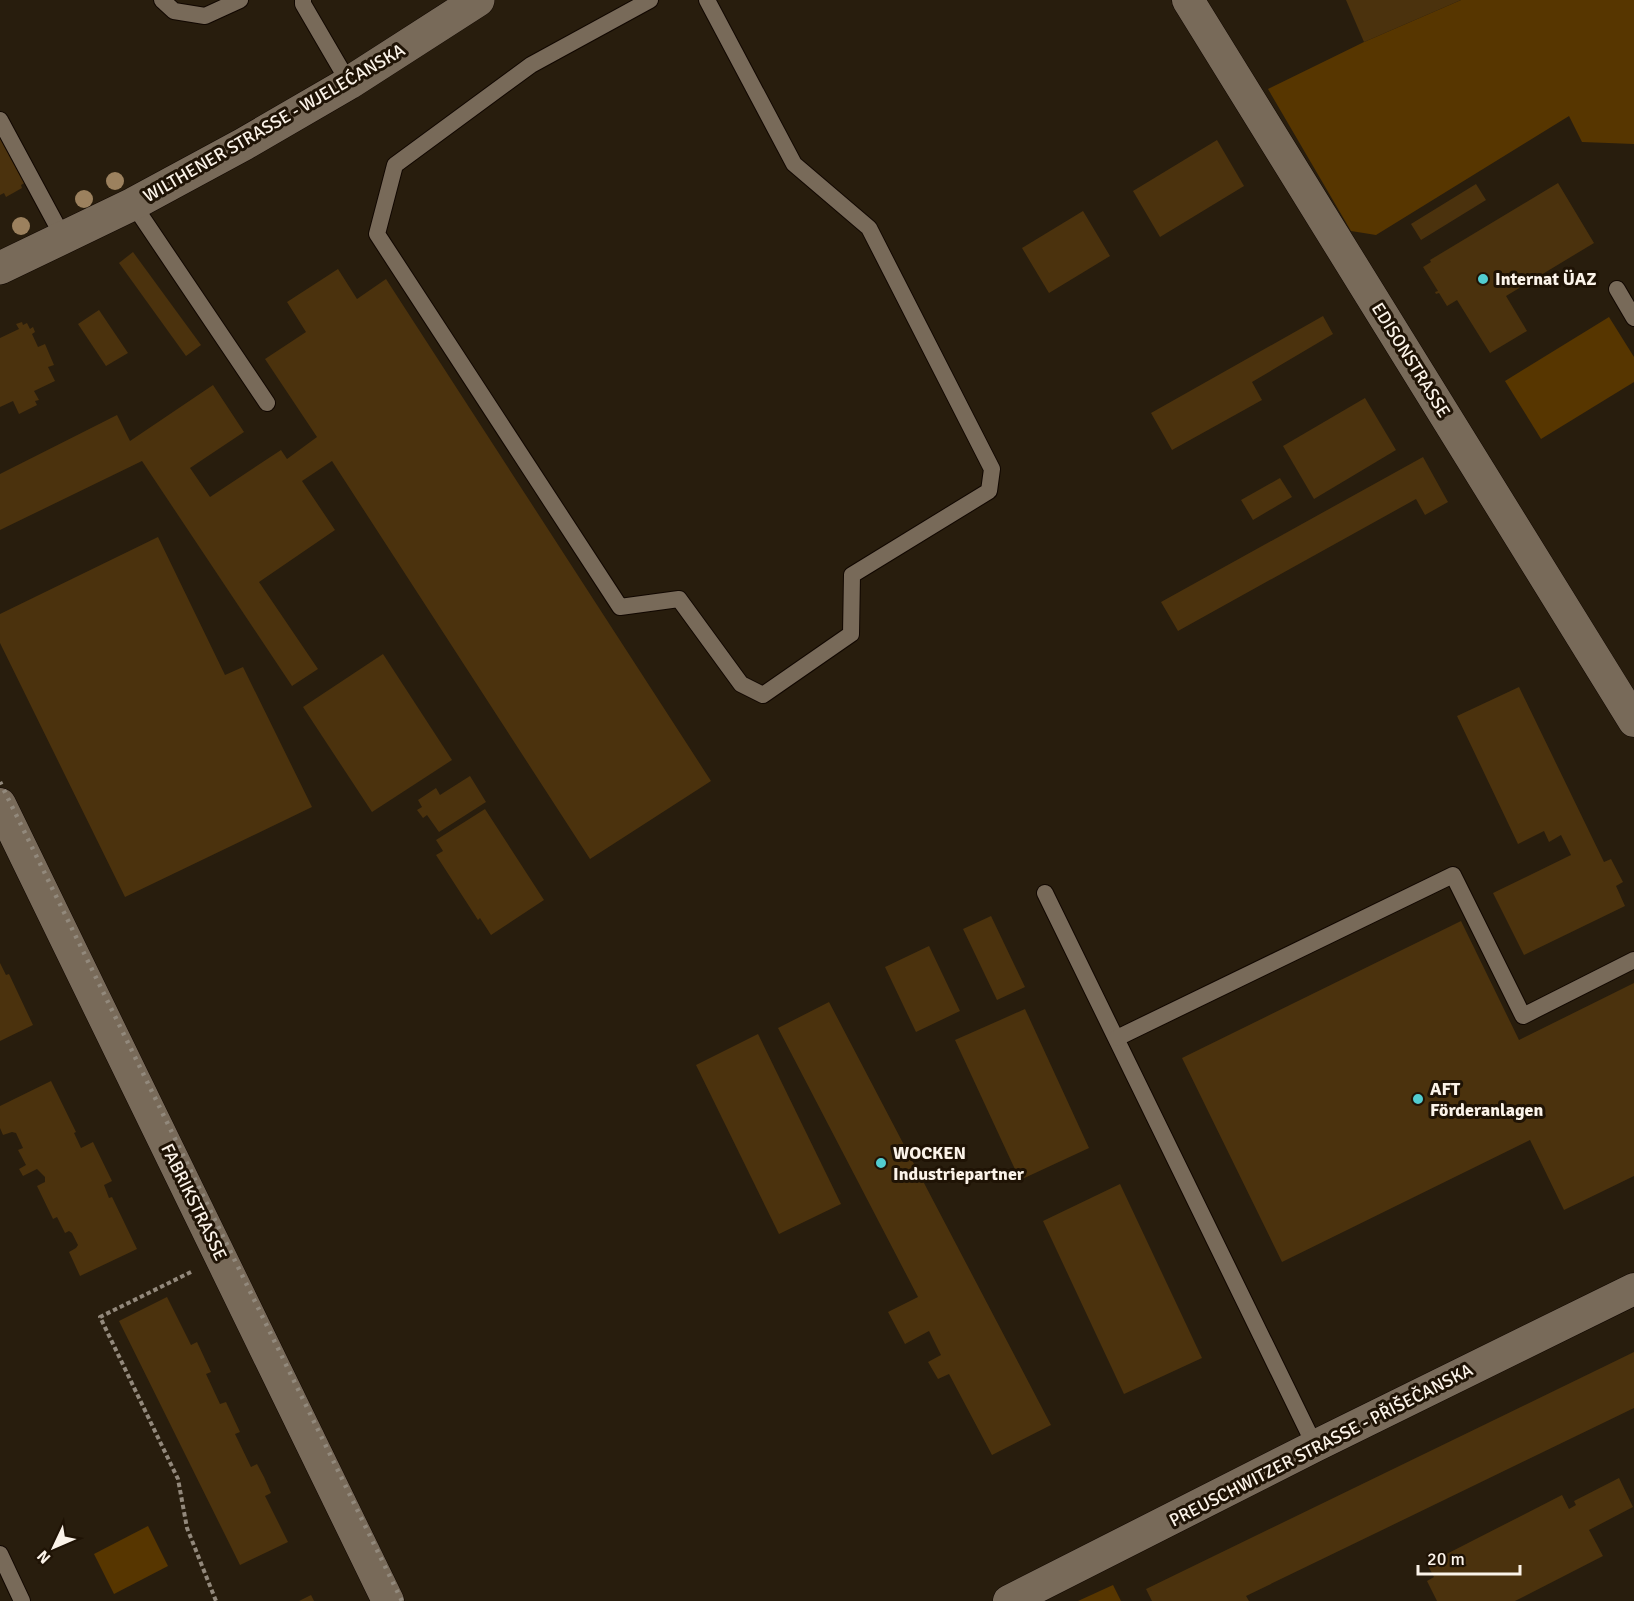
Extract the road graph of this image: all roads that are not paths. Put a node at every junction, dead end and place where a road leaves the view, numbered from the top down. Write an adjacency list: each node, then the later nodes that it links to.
1 (162, 0): 2 (lane)
2 (240, 0)
3 (303, 0): 8 (lane)
4 (478, 0): 8 (main road, WILTHENER STRASSE - WJELEĆANSKA)
5 (650, 0): 6 (lane)
6 (707, 0)
7 (1188, 0): 16 (street, EDISONSTRASSE)
8 (349, 83): 10 (main road, WILTHENER STRASSE - WJELEĆANSKA)
9 (0, 120): 11 (lane)
10 (133, 204): 11 (main road, WILTHENER STRASSE - WJELEĆANSKA); 15 (lane)
11 (63, 237): 12 (main road, WILTHENER STRASSE - WJELEĆANSKA)
12 (0, 268)
13 (1617, 289): 14 (lane)
14 (1634, 318)
15 (267, 403)
16 (1634, 721)
17 (0, 804): 25 (street, FABRIKSTRASSE)
18 (1045, 892): 20 (lane)
19 (1634, 960): 20 (lane)
20 (1117, 1038): 22 (lane)
21 (1634, 1289): 22 (street, PREUSCHWITZER STRASSE - PŘIŠEČANSKA)
22 (1315, 1446): 26 (street, PREUSCHWITZER STRASSE - PŘIŠEČANSKA)
23 (0, 1554): 24 (lane)
24 (16, 1599)
25 (388, 1601)
26 (1009, 1601)

